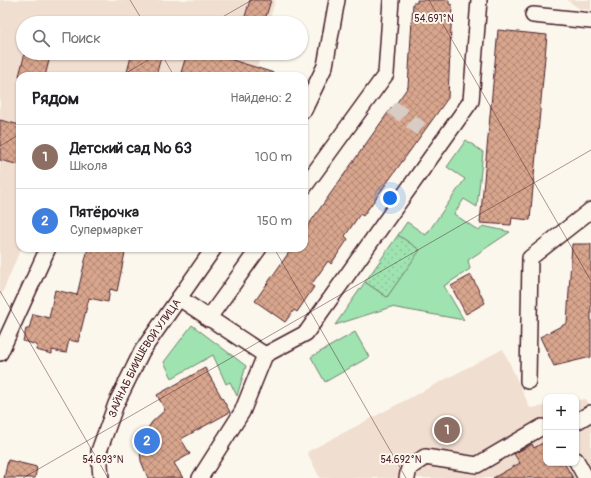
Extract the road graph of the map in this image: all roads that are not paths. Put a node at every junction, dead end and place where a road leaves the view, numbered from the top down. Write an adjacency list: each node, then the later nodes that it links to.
1 (337, 0): 6 (street)
2 (392, 0): 7 (street)
3 (479, 0): 15 (street)
4 (533, 15): 5 (street)
5 (591, 21)
6 (308, 102)
7 (308, 181)
8 (591, 210): 16 (street)
9 (46, 252): 14 (street)
10 (211, 252): 12 (street, ЗАЙНАБ БИИШЕВОЙ УЛИЦА)
11 (256, 252): 13 (street)
12 (179, 298): 13 (street); 21 (street, ЗАЙНАБ БИИШЕВОЙ УЛИЦА)
13 (208, 319): 15 (street)
14 (0, 353)
15 (265, 355): 22 (street)
16 (528, 381)
17 (591, 414): 18 (street)
18 (579, 420)
19 (543, 427): 23 (street)
20 (579, 465): 24 (street)
21 (100, 478)
22 (200, 478)
23 (407, 478)
24 (586, 478)

